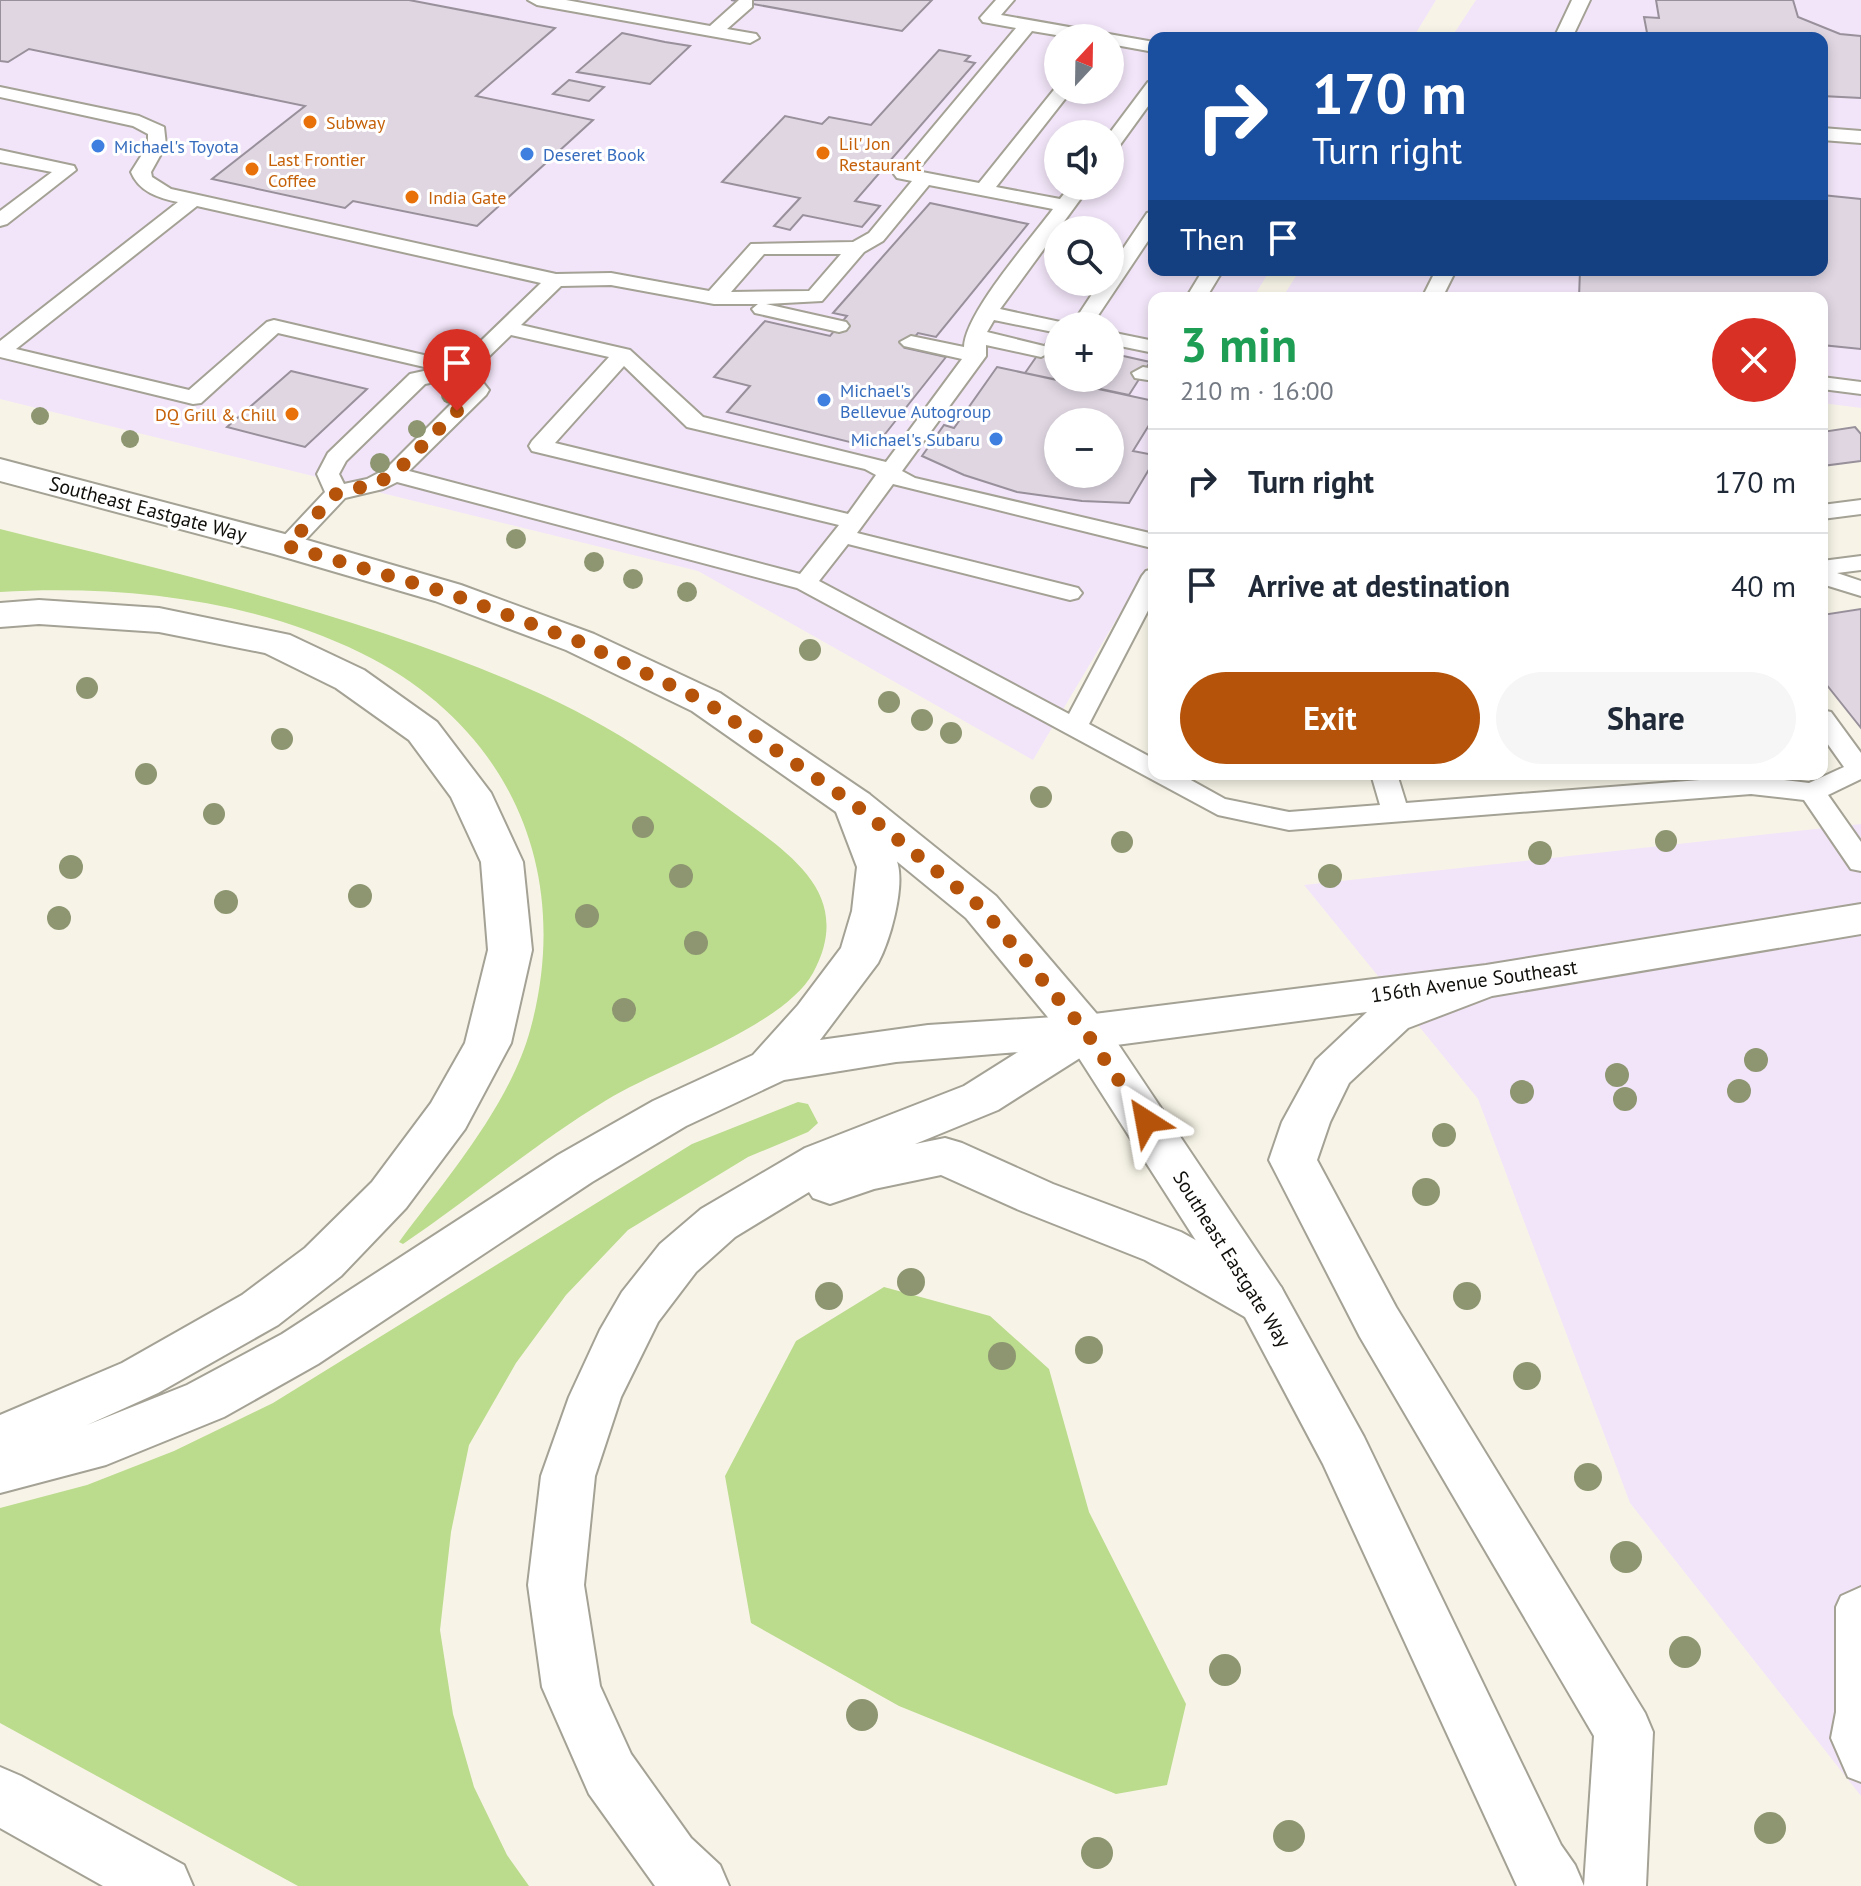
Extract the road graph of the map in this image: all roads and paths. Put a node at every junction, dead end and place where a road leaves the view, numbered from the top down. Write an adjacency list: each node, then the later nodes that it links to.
1 (537, 0): 7 (lane)
2 (1005, 0): 5 (lane)
3 (1581, 0): 8 (lane)
4 (746, 3): 7 (lane)
5 (1028, 25): 6 (lane); 19 (lane)
6 (1044, 28)
7 (713, 32): 9 (lane)
8 (1566, 32)
9 (750, 38)
10 (1124, 41): 11 (lane)
11 (1148, 46)
12 (0, 92): 21 (lane)
13 (1148, 94): 15 (lane)
14 (1052, 104): 20 (lane)
15 (1124, 126)
16 (1828, 134): 17 (lane)
17 (1861, 137)
18 (0, 156): 24 (lane)
19 (925, 178): 20 (lane); 26 (lane)
20 (984, 189): 23 (lane)
21 (194, 199): 27 (lane); 38 (lane)
22 (1070, 200): 23 (lane)
23 (1065, 206): 29 (lane)
24 (0, 220)
25 (1148, 226): 30 (lane)
26 (857, 248): 28 (lane); 28 (lane)
27 (556, 280): 28 (lane); 33 (lane)
28 (714, 298): 32 (lane)
29 (987, 312): 31 (lane); 36 (lane)
30 (1090, 312)
31 (1044, 324)
32 (839, 326)
33 (506, 328): 40 (lane); 41 (lane)
34 (1124, 341): 37 (lane)
35 (911, 342): 36 (lane)
36 (975, 346): 39 (lane); 45 (lane)
37 (1148, 346)
38 (0, 351): 41 (lane)
39 (1041, 351)
40 (623, 354): 45 (lane); 50 (lane)
41 (463, 370): 46 (lane); 47 (lane)
42 (1828, 384): 43 (lane)
43 (1861, 388)
44 (0, 470): 52 (main road, Southeast Eastgate Way)
45 (889, 473): 50 (lane); 51 (lane)
46 (394, 474): 47 (lane); 56 (lane)
47 (337, 493): 52 (lane)
48 (1861, 507): 49 (lane)
49 (1828, 511)
50 (848, 529): 56 (lane); 59 (lane)
51 (1148, 539)
52 (287, 546): 70 (main road, Southeast Eastgate Way)
53 (1861, 563): 54 (lane)
54 (1828, 567)
55 (1828, 578): 58 (lane)
56 (805, 583): 61 (lane)
57 (1148, 587): 61 (lane)
58 (1861, 589)
59 (1070, 593)
60 (0, 615): 79 (main road)
61 (1075, 726): 63 (lane)
62 (1828, 726): 64 (lane)
63 (1148, 767)
64 (1860, 769): 69 (lane)
65 (1171, 780): 71 (lane)
66 (1386, 780): 71 (lane)
67 (1737, 780): 71 (lane)
68 (1752, 780): 69 (lane)
69 (1812, 792): 72 (lane)
70 (854, 804): 75 (main road, Southeast Eastgate Way); 76 (main road)
71 (1396, 813)
72 (1861, 862)
73 (1861, 919): 74 (main road, 156th Avenue Southeast)
74 (1486, 981): 75 (main road, 156th Avenue Southeast); 87 (main road)
75 (1086, 1032): 76 (main road, 156th Avenue Southeast); 77 (main road); 78 (main road, Southeast Eastgate Way)
76 (770, 1067): 80 (main road)
77 (718, 1223): 78 (main road); 85 (main road)
78 (1263, 1302): 86 (main road, Southeast Eastgate Way)
79 (0, 1439)
80 (0, 1470)
81 (1861, 1603): 82 (lane)
82 (1861, 1764)
83 (0, 1796): 84 (main road)
84 (162, 1886)
85 (698, 1886)
86 (1553, 1886)
87 (1615, 1886)

